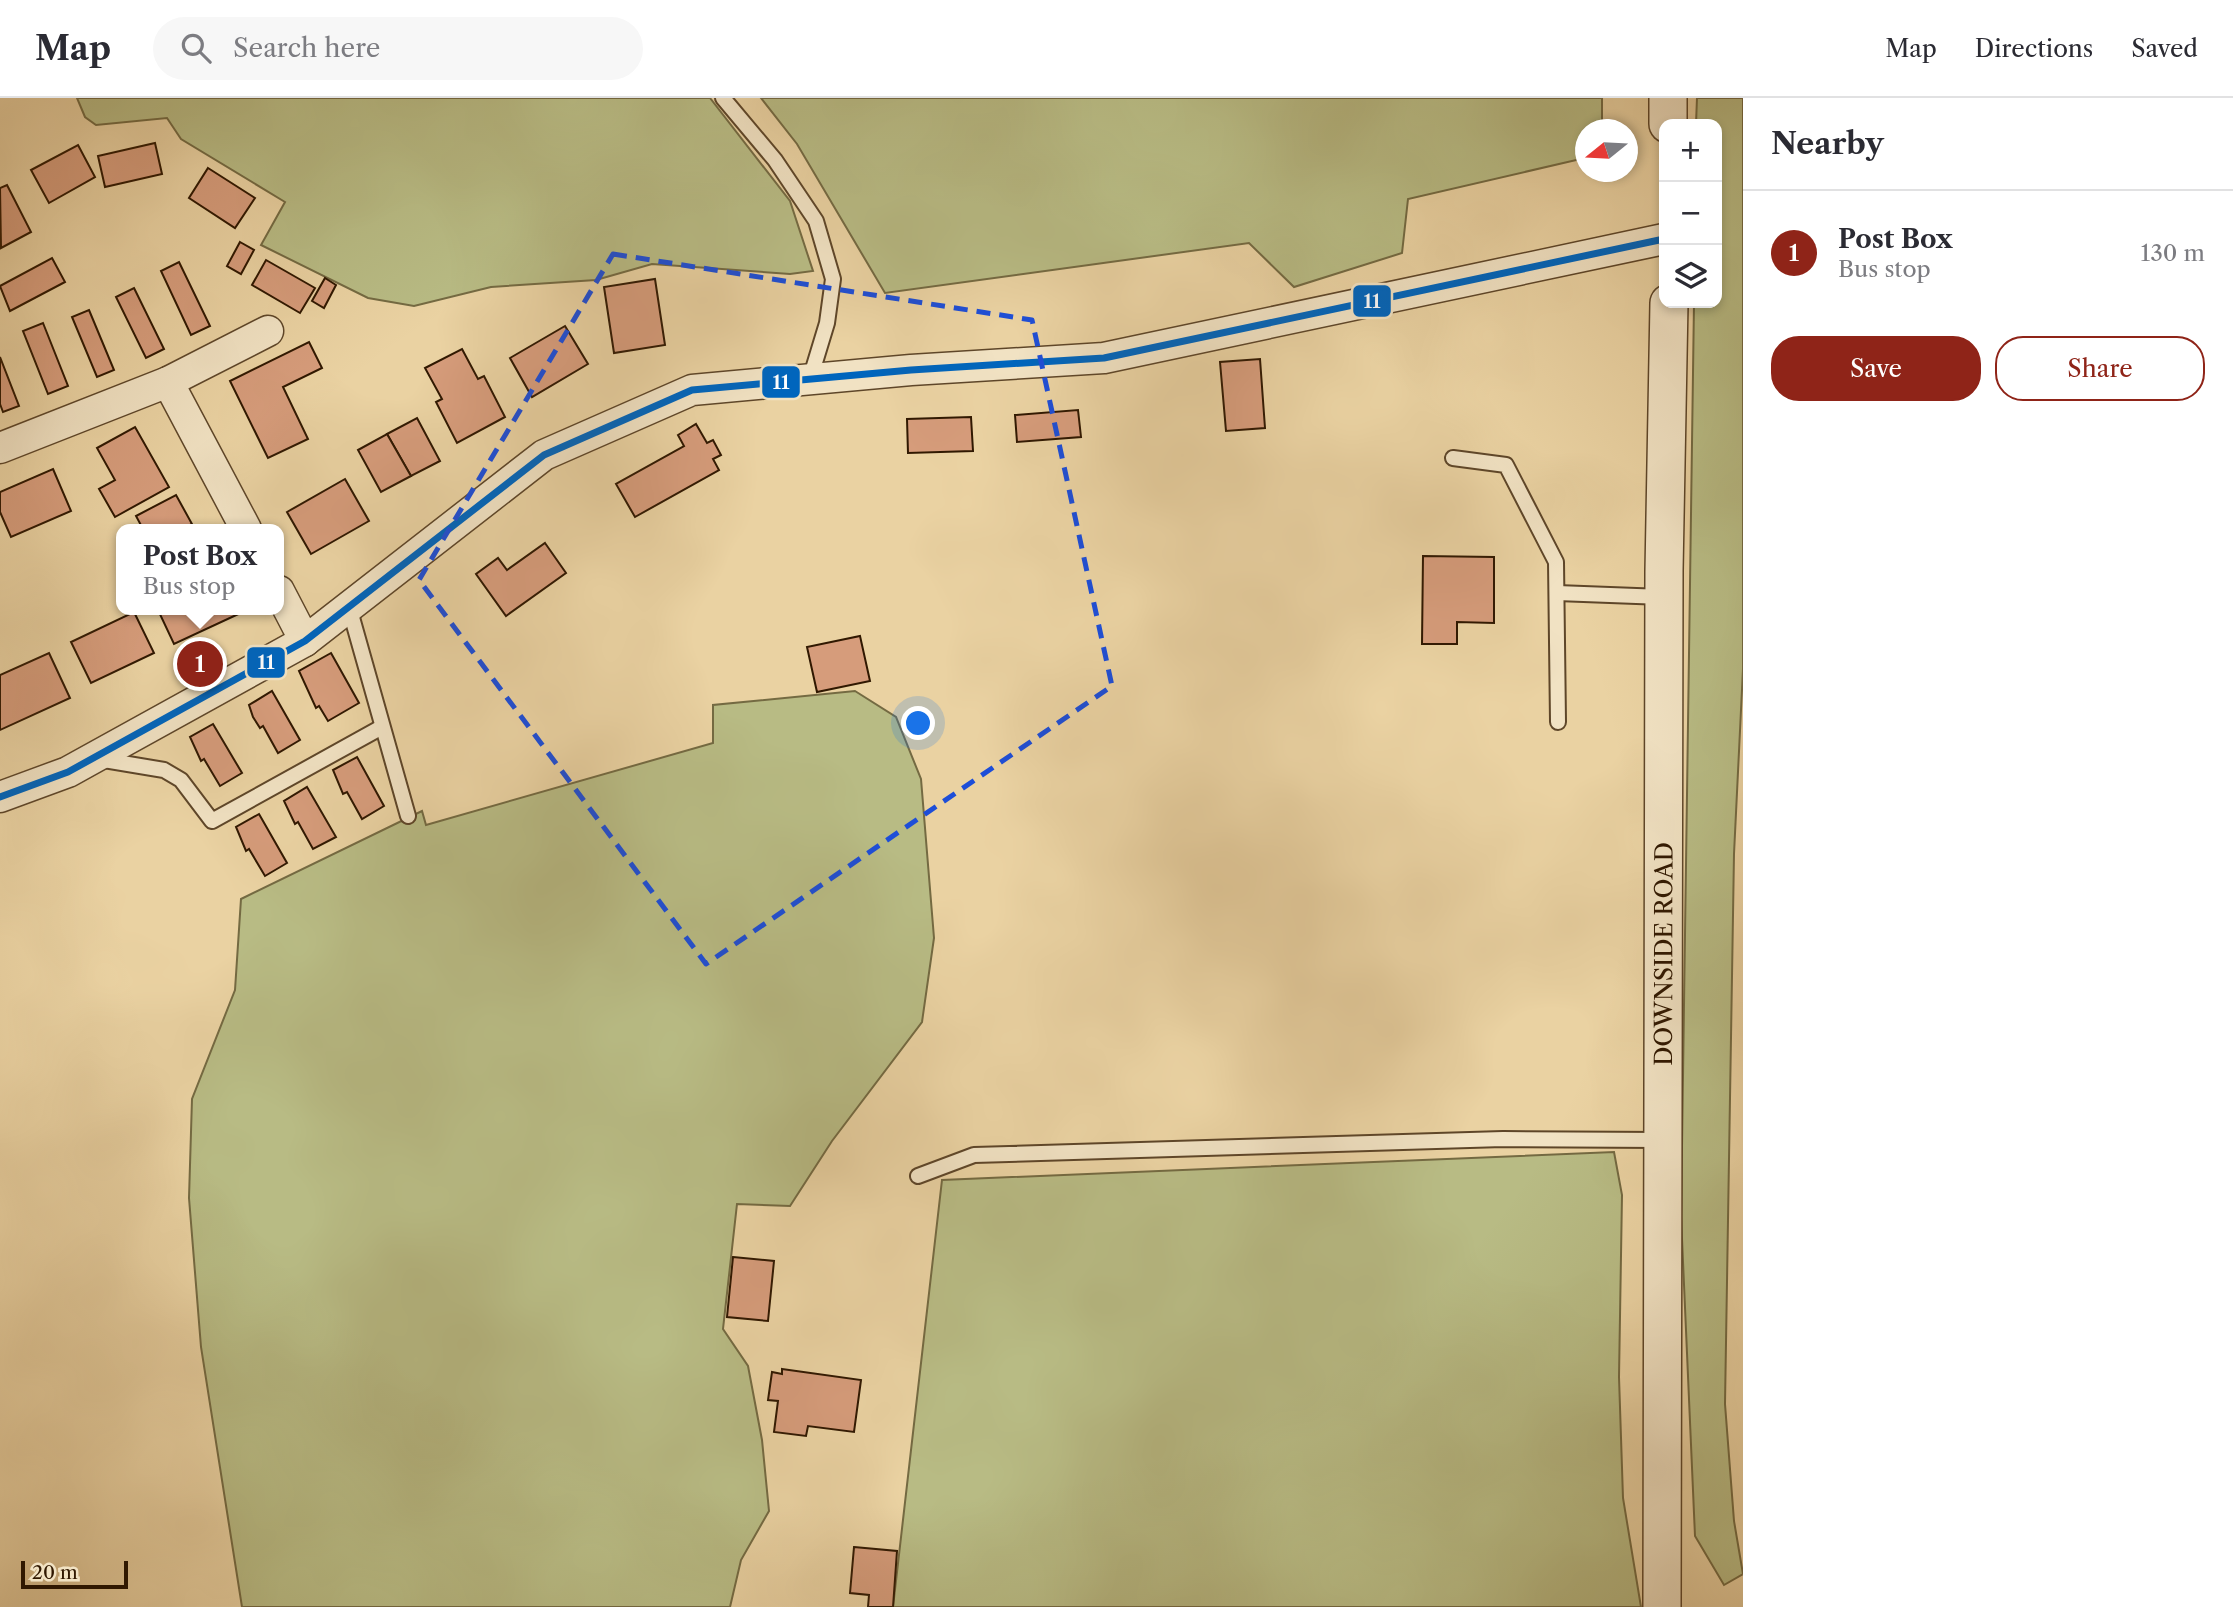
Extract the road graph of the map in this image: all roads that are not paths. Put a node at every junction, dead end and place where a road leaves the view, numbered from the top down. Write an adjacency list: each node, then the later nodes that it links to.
1 (723, 98): 7 (lane)
2 (1668, 98): 3 (street)
3 (1668, 119)
4 (1659, 240): 7 (street)
5 (1669, 308): 13 (street, DOWNSIDE ROAD)
6 (268, 331): 8 (street)
7 (810, 379): 15 (street)
8 (168, 382): 9 (street); 11 (street)
9 (0, 448)
10 (1453, 458): 12 (lane)
11 (243, 524)
12 (1557, 593): 13 (lane); 17 (lane)
13 (1664, 597): 22 (street, DOWNSIDE ROAD)
14 (284, 601): 16 (street)
15 (349, 607): 16 (street); 18 (lane)
16 (305, 641): 19 (street)
17 (1558, 722)
18 (383, 727): 19 (lane); 21 (lane)
19 (93, 758): 20 (street)
20 (0, 797)
21 (408, 816)
22 (1663, 1140): 23 (lane); 24 (street, DOWNSIDE ROAD)
23 (918, 1177)
24 (1662, 1607)

